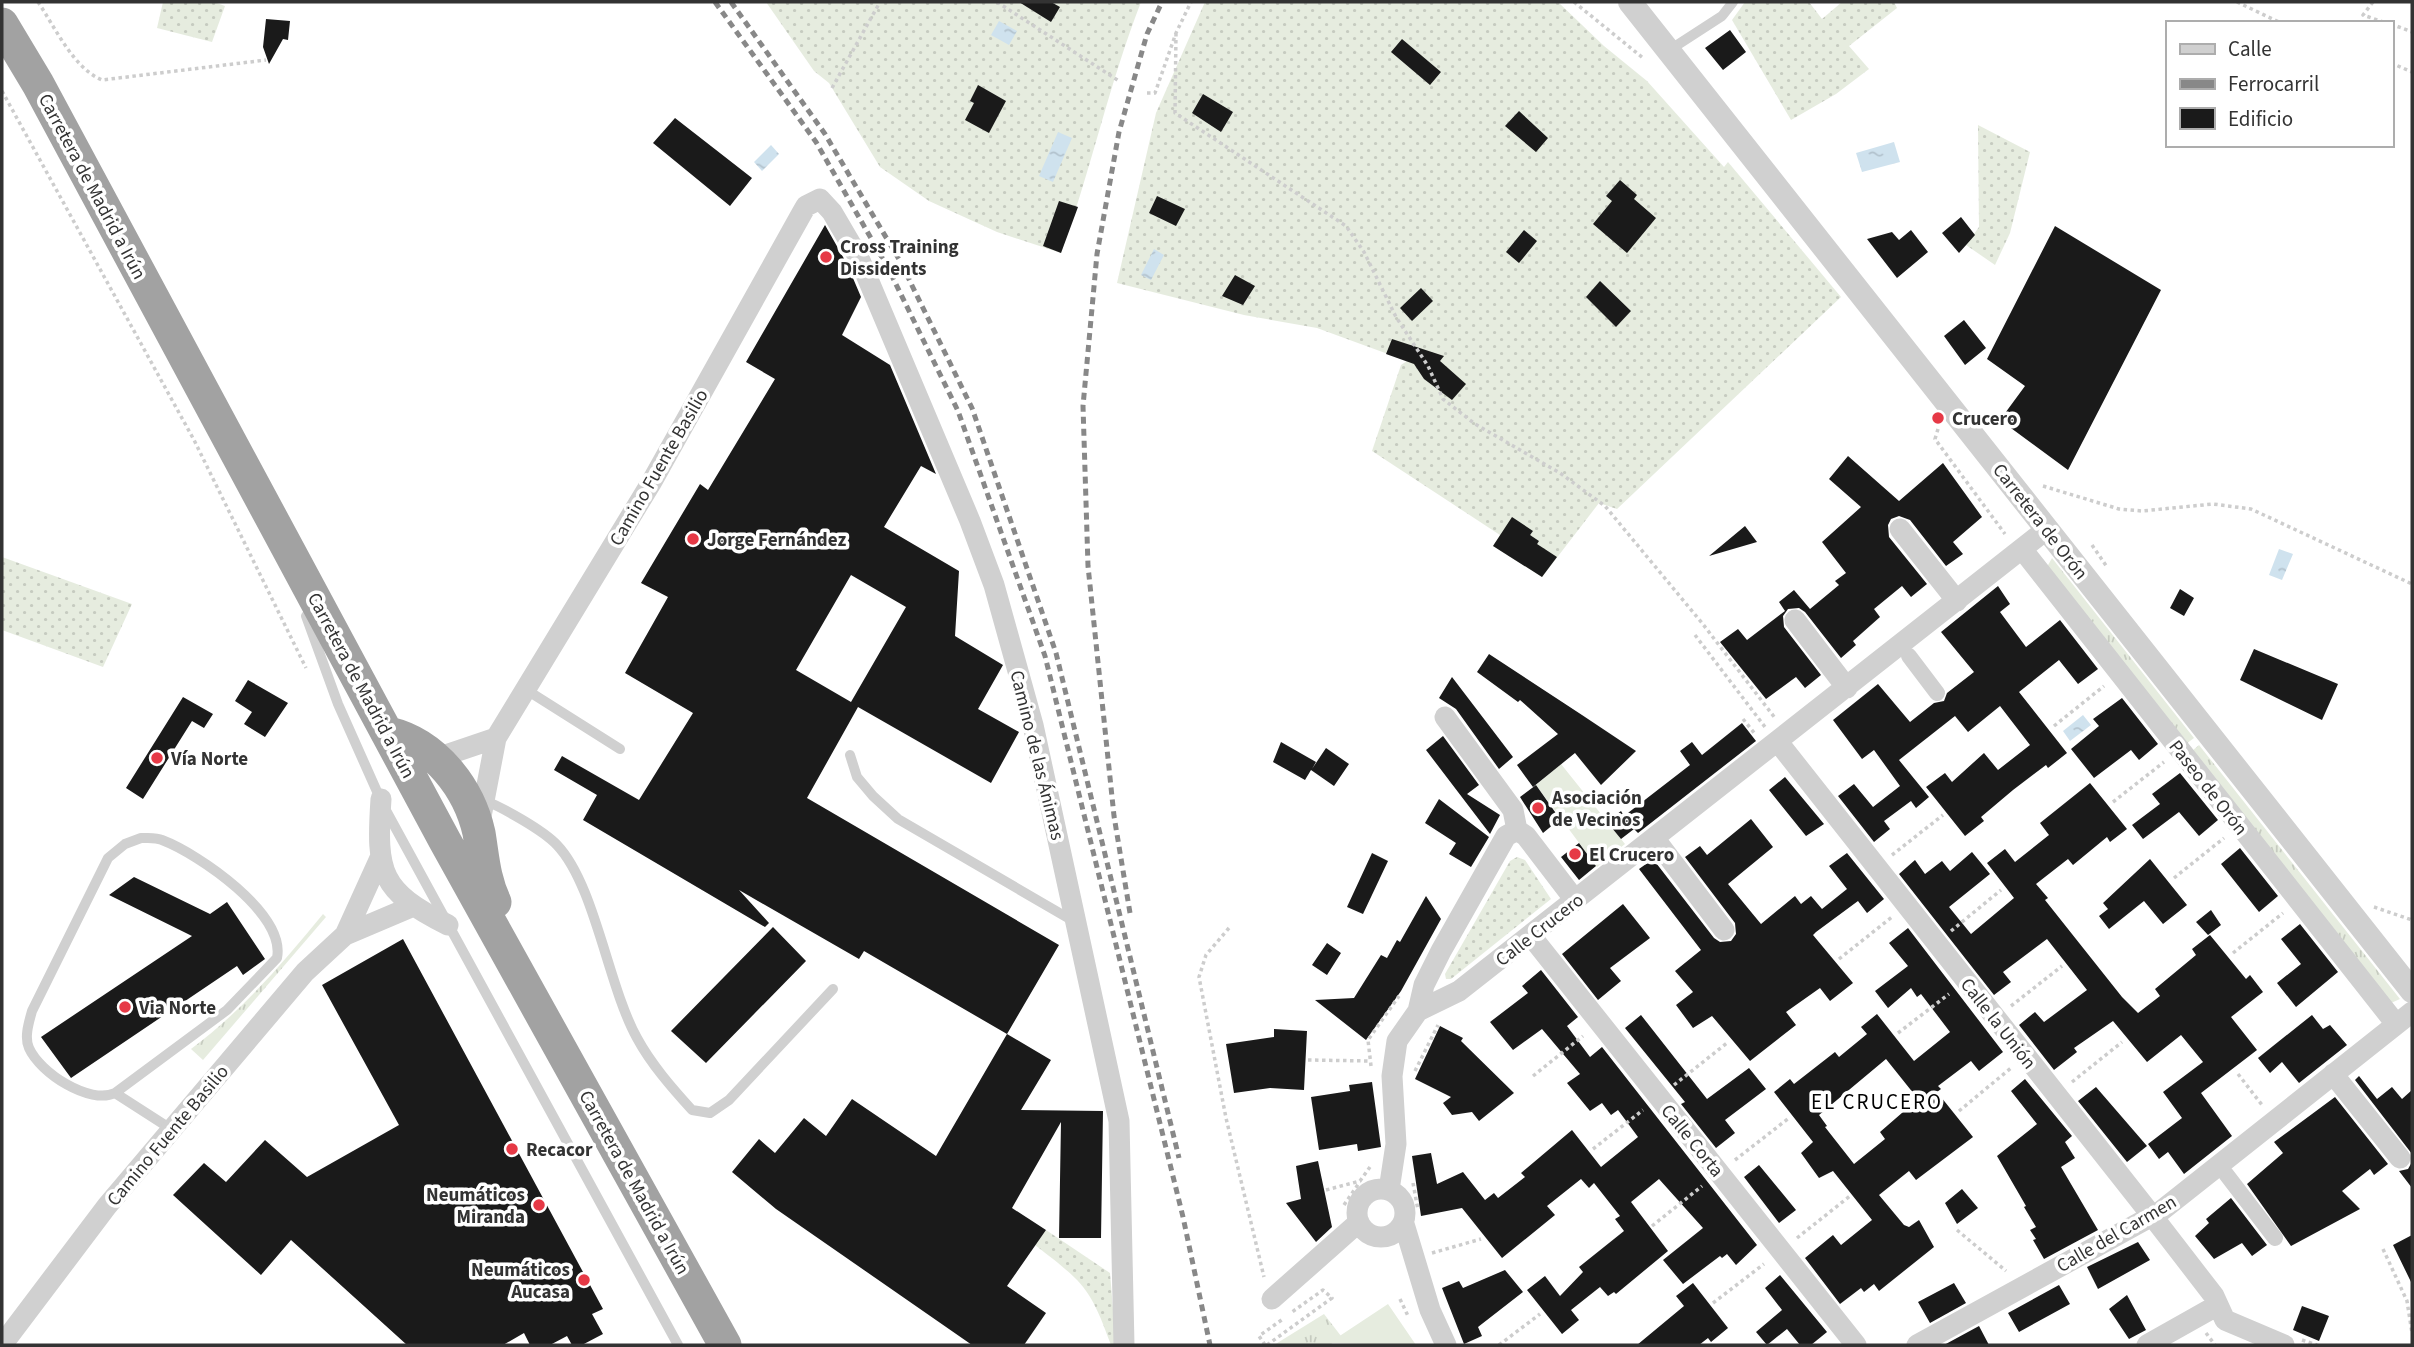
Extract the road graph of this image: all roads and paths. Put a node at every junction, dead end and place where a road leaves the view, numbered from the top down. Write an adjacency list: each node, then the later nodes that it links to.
1 (38, 2): 16 (path)
2 (880, 2): 21 (path)
3 (997, 2): 20 (path)
4 (1191, 2): 14 (path)
5 (1630, 2): 15 (street, Carretera de Orón)
6 (1733, 2): 15 (lane)
7 (2237, 2): 9 (path)
8 (2373, 2): 10 (path)
9 (2277, 21)
10 (2380, 21)
11 (2, 24): 44 (highway, Carretera de Madrid a Irún)
12 (2393, 25): 13 (path)
13 (2412, 32)
14 (1176, 33): 23 (path); 45 (path)
15 (1668, 51): 26 (street, Carretera de Orón)
16 (266, 60)
17 (2, 63): 33 (highway, Carretera de Madrid a Irún)
18 (2393, 64): 19 (path)
19 (2412, 72)
20 (1119, 80)
21 (832, 88)
22 (2, 91): 37 (path)
23 (1147, 93)
24 (820, 199): 40 (street, Camino Fuente Basilio); 67 (street, Camino de las Ánimas)
25 (1935, 439): 29 (path)
26 (2012, 483): 28 (street, Carretera de Orón); 31 (path)
27 (1900, 529): 32 (street)
28 (2047, 529): 30 (street, Calle Crucero); 79 (street, Carretera de Orón)
29 (2005, 534)
30 (2022, 550): 32 (street, Calle Crucero); 82 (street, Paseo de Orón)
31 (2412, 584)
32 (1957, 601): 39 (street, Calle Crucero)
33 (306, 616): 51 (lane, Carretera de Madrid a Irún); 135 (highway, Carretera de Madrid a Irún)
34 (1795, 620): 39 (street)
35 (1695, 635): 45 (path)
36 (1909, 656): 41 (street)
37 (310, 677)
38 (2112, 680): 43 (path)
39 (1847, 688): 45 (street, Calle Crucero)
40 (525, 689): 46 (street, Camino Fuente Basilio); 47 (lane)
41 (1937, 693)
42 (1445, 717): 55 (street)
43 (2054, 726)
44 (389, 733): 50 (highway); 89 (highway, Carretera de Madrid a Irún)
45 (1779, 733): 58 (street, Calle Crucero); 116 (street, Calle la Unión)
46 (496, 738): 50 (street); 52 (street, Camino Fuente Basilio)
47 (621, 749)
48 (850, 755): 67 (lane)
49 (2171, 756): 53 (path, Paseo de Orón)
50 (437, 758): 57 (highway)
51 (381, 799): 59 (street, Camino Fuente Basilio); 68 (lane, Carretera de Madrid a Irún)
52 (484, 800): 57 (street, Camino Fuente Basilio); 78 (lane)
53 (2113, 802)
54 (1943, 815): 60 (path)
55 (1517, 830): 63 (street); 81 (street)
56 (2232, 831): 61 (path, Paseo de Orón)
57 (478, 833): 89 (highway)
58 (1655, 839): 63 (street, Calle Crucero); 70 (street)
59 (380, 858): 64 (street, Camino Fuente Basilio); 71 (street, Camino Fuente Basilio)
60 (1886, 860)
61 (2174, 878)
62 (2001, 890): 72 (path)
63 (1575, 900): 73 (street, Calle Crucero)
64 (411, 907): 68 (street, Camino Fuente Basilio); 71 (street, Camino Fuente Basilio)
65 (2291, 908): 74 (path)
66 (1897, 913): 75 (path)
67 (1077, 923): 137 (street, Camino de las Ánimas)
68 (448, 925): 134 (lane, Carretera de Madrid a Irún)
69 (1228, 928): 128 (path)
70 (1724, 930)
71 (345, 935): 105 (street, Camino Fuente Basilio)
72 (1945, 935)
73 (1531, 936): 81 (street, Calle Crucero); 141 (street, Calle Corta)
74 (2233, 953)
75 (1839, 959)
76 (2062, 966): 80 (path, Calle la Unión)
77 (1956, 988): 85 (path, Calle la Unión)
78 (833, 989)
79 (2412, 991)
80 (2006, 1011)
81 (1418, 1012): 114 (street)
82 (2404, 1018): 95 (street, Calle del Carmen)
83 (1445, 1019): 97 (path)
84 (1590, 1030): 96 (path)
85 (1898, 1034)
86 (1369, 1039): 91 (path)
87 (2122, 1042): 98 (path)
88 (1727, 1043): 99 (path, Calle Corta)
89 (566, 1056): 136 (highway, Carretera de Madrid a Irún)
90 (1308, 1060): 91 (path)
91 (1370, 1061): 93 (path)
92 (2017, 1064): 102 (path, Calle la Unión)
93 (1372, 1071)
94 (2238, 1074): 103 (path)
95 (2333, 1074): 107 (street); 116 (street, Calle del Carmen)
96 (1533, 1076)
97 (1412, 1077)
98 (2066, 1086)
99 (1669, 1089)
100 (115, 1093): 100 (lane); 105 (lane)
101 (1649, 1105): 106 (path, Calle Corta)
102 (1959, 1111)
103 (2267, 1111)
104 (1789, 1118): 109 (path, Calle Corta)
105 (171, 1129): 133 (street, Camino Fuente Basilio)
106 (1592, 1149)
107 (2400, 1158)
108 (1375, 1159): 113 (path)
109 (1729, 1164)
110 (2226, 1174): 121 (street)
111 (1412, 1176): 117 (path)
112 (1709, 1180): 119 (path, Calle Corta)
113 (1326, 1190)
114 (1389, 1191): 117 (street); 118 (street)
115 (1850, 1195): 124 (path)
116 (2152, 1216): 130 (street, Calle la Unión); 142 (street, Calle del Carmen)
117 (1411, 1221): 118 (street); 139 (street)
118 (1359, 1222): 128 (street)
119 (1652, 1226)
120 (1957, 1230): 127 (path)
121 (2276, 1238)
122 (1481, 1239): 123 (path)
123 (1426, 1242)
124 (1791, 1242)
125 (2383, 1249): 132 (path)
126 (1771, 1258): 129 (path)
127 (2015, 1277)
128 (1272, 1299)
129 (1713, 1303)
130 (2218, 1305): 143 (street); 144 (street, Calle la Unión)
131 (1540, 1314): 140 (path)
132 (2412, 1334)
133 (2, 1345)
134 (678, 1345)
135 (704, 1345)
136 (725, 1345)
137 (1124, 1345)
138 (1266, 1345): 138 (path)
139 (1446, 1345)
140 (1499, 1345)
141 (1856, 1345)
142 (1917, 1345)
143 (2147, 1345)
144 (2284, 1345)

